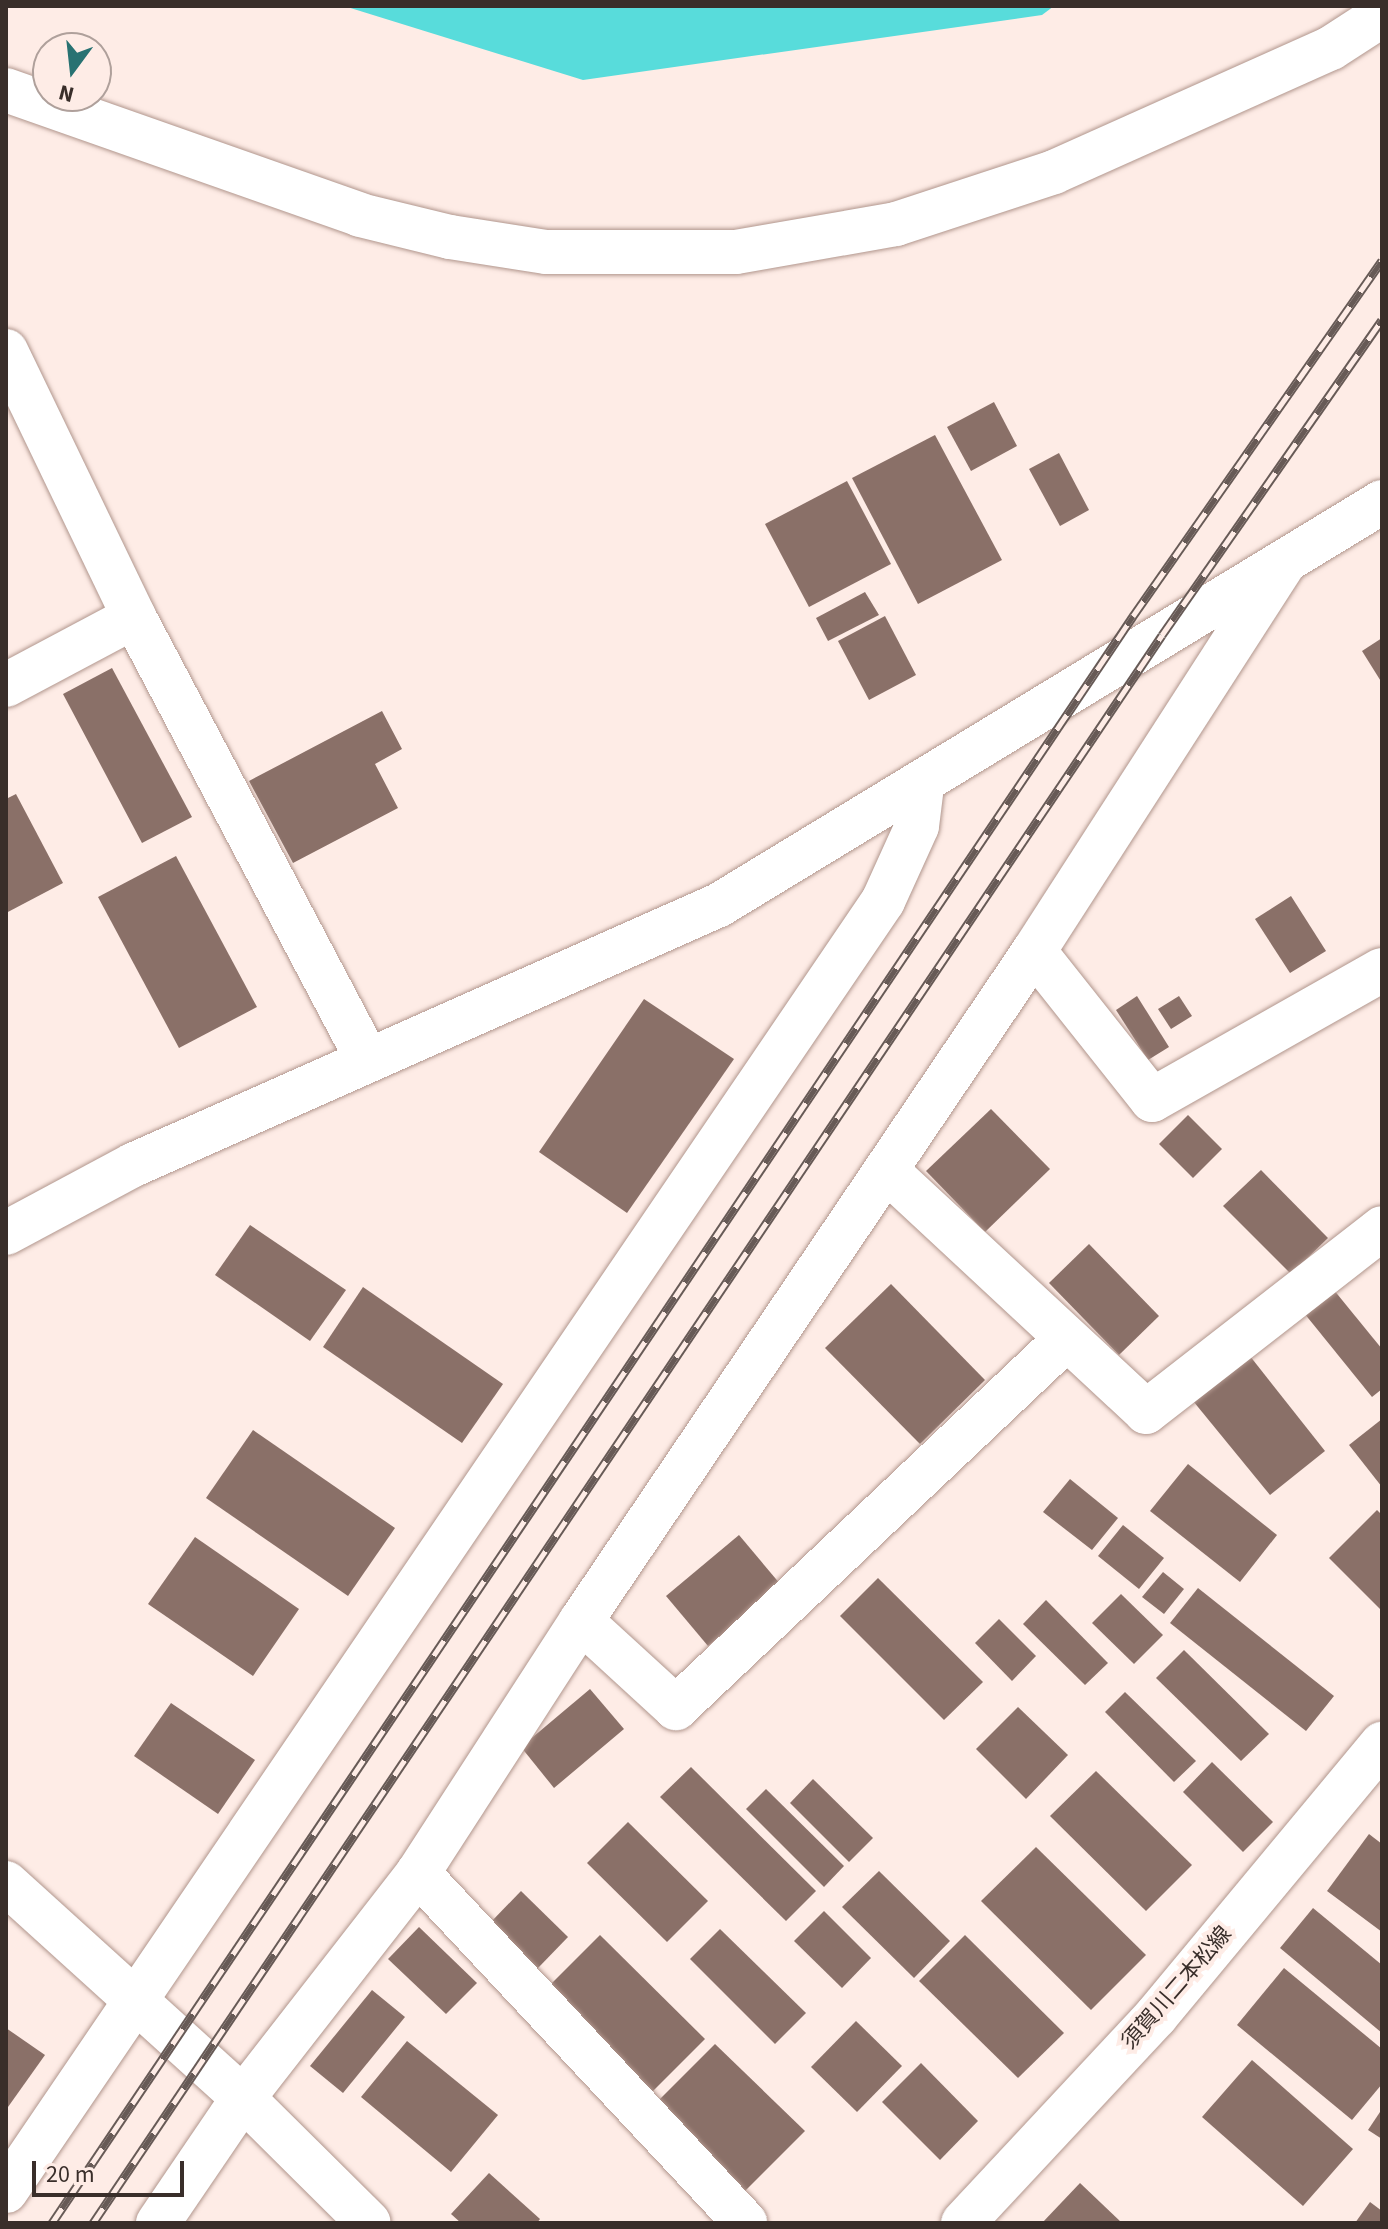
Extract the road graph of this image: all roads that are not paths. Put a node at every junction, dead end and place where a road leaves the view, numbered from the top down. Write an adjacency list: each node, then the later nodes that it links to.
1 (1382, 15): 2 (street)
2 (6, 90)
3 (6, 351): 6 (street)
4 (1382, 502): 5 (street)
5 (1283, 564): 8 (street); 9 (street)
6 (134, 617): 7 (street); 11 (street)
7 (6, 685)
8 (922, 786): 11 (street); 20 (street)
9 (1034, 951): 10 (street); 12 (street)
10 (1382, 970)
11 (367, 1058): 14 (street)
12 (886, 1170): 15 (street); 16 (street)
13 (1382, 1228): 15 (street)
14 (6, 1233)
15 (1065, 1340): 16 (street)
16 (581, 1621): 18 (street)
17 (1382, 1744): 26 (street, 須賀川二本松線)
18 (418, 1873): 21 (street); 25 (street)
19 (6, 1883): 20 (street)
20 (137, 2003): 21 (street); 22 (street)
21 (243, 2098): 23 (street); 24 (street)
22 (6, 2191)
23 (158, 2223)
24 (369, 2223)
25 (745, 2223)
26 (963, 2223)

